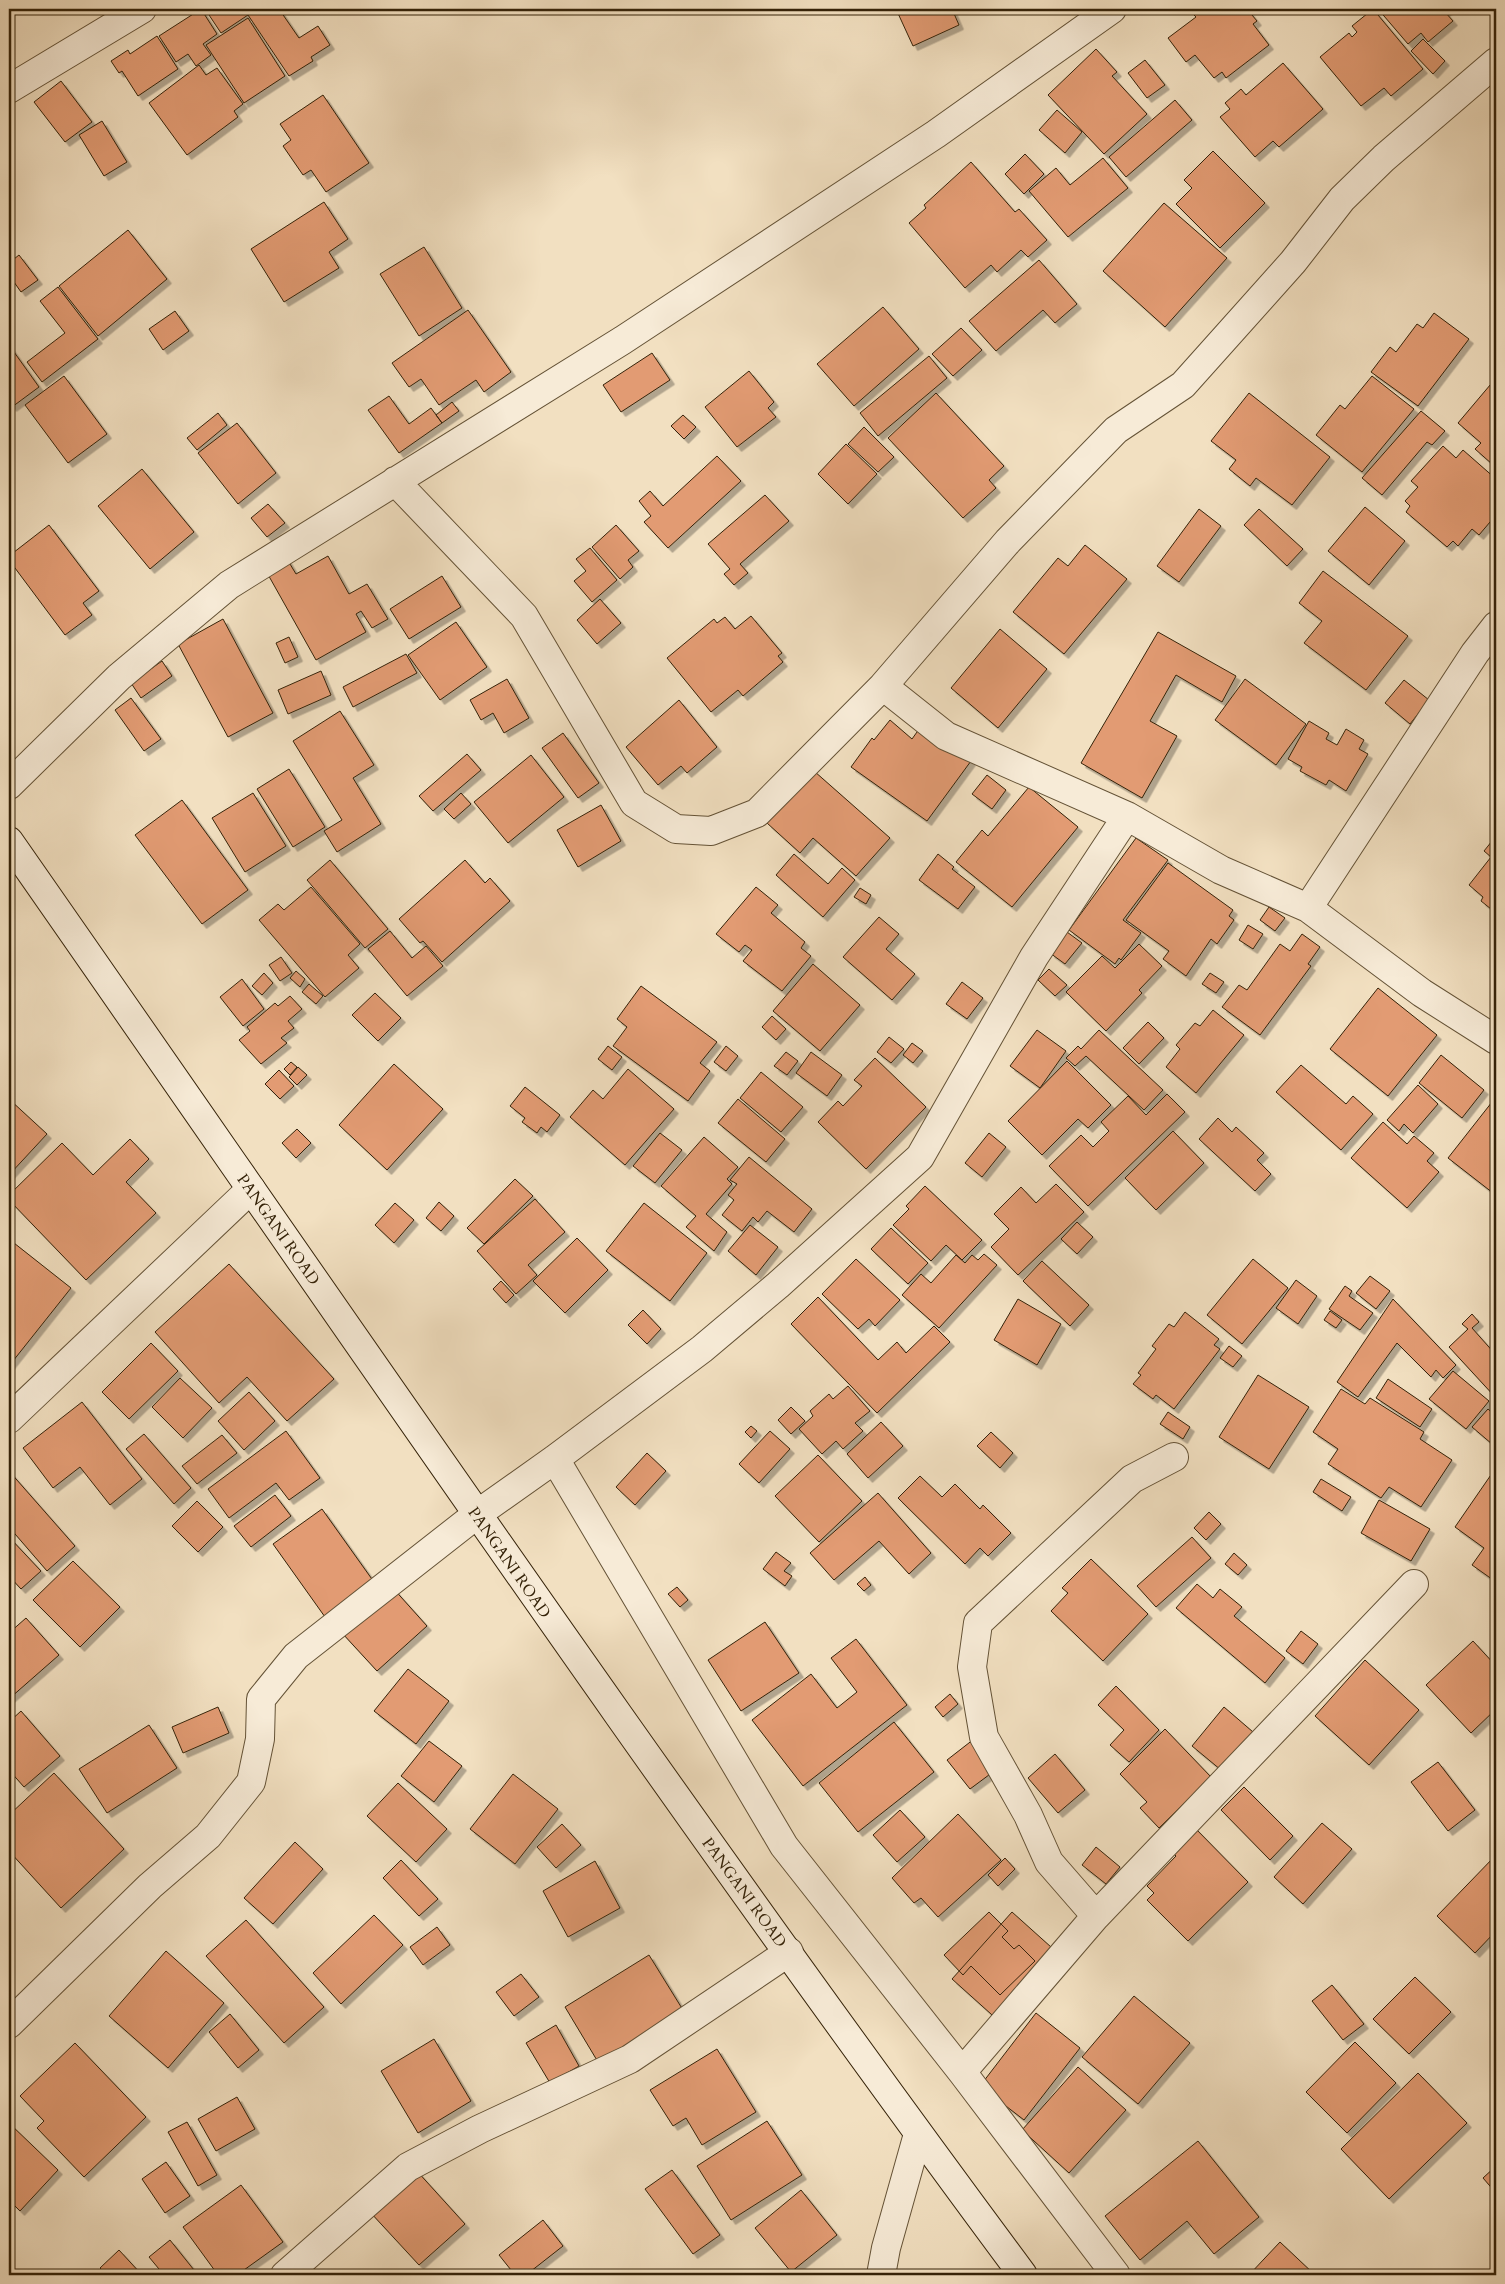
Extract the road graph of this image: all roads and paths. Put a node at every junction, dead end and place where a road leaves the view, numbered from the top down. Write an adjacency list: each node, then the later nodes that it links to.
1 (142, 9): 4 (street)
2 (1112, 9): 5 (street)
3 (1496, 62): 7 (street)
4 (9, 89)
5 (395, 481): 7 (street); 8 (street)
6 (1496, 626): 11 (street)
7 (883, 686): 9 (street)
8 (9, 785)
9 (1126, 816): 11 (street); 16 (street)
10 (9, 840): 13 (street, PANGANI ROAD)
11 (1308, 908): 12 (street)
12 (1496, 1040)
13 (251, 1189): 14 (street); 17 (street, PANGANI ROAD)
14 (9, 1419)
15 (1174, 1457): 19 (street)
16 (555, 1460): 17 (street); 22 (street)
17 (476, 1515): 20 (street, PANGANI ROAD); 21 (street)
18 (1414, 1584): 19 (street)
19 (1096, 1916): 22 (street)
20 (789, 1952): 23 (street, PANGANI ROAD); 24 (street)
21 (9, 2024)
22 (962, 2072): 27 (street)
23 (918, 2134): 25 (street); 26 (street, PANGANI ROAD)
24 (285, 2275)
25 (881, 2275)
26 (1023, 2275)
27 (1116, 2275)

